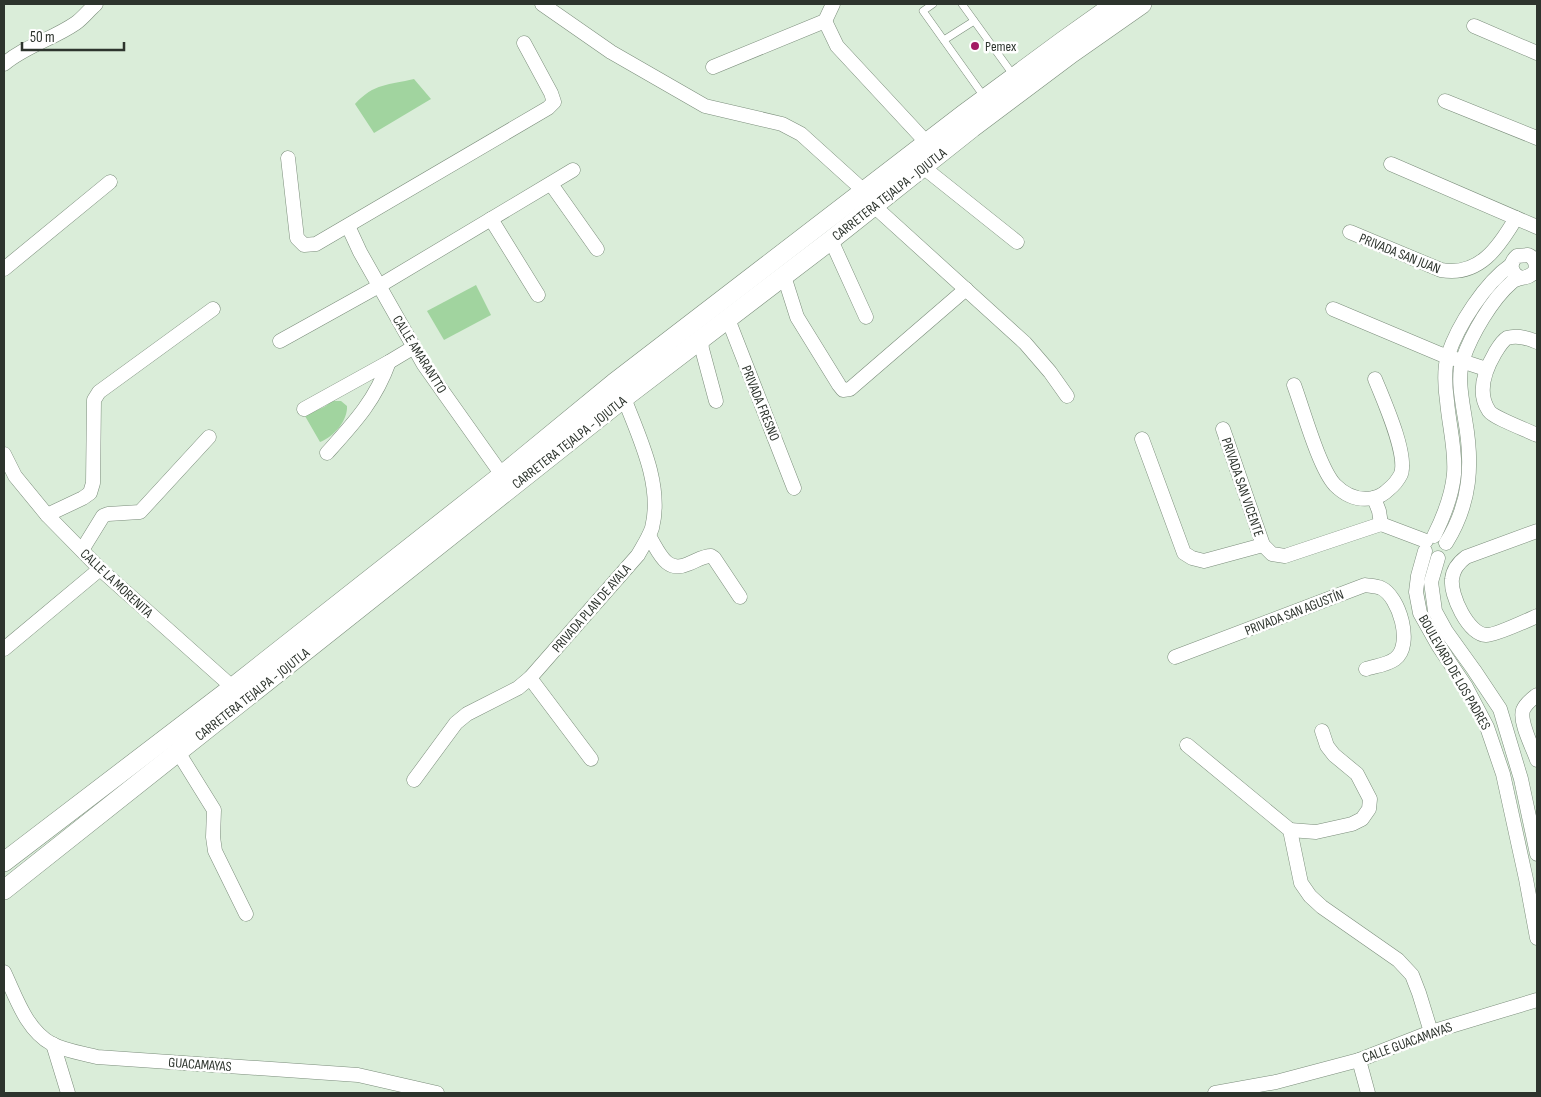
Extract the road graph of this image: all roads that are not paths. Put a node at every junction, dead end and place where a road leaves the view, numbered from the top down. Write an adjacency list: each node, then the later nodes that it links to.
1 (96, 4): 14 (street)
2 (542, 4): 27 (street)
3 (833, 4): 8 (street)
4 (933, 4): 11 (lane)
5 (962, 4): 9 (lane)
6 (1116, 4): 16 (main road, CARRETERA TEJALPA - JOJUTLA)
7 (1142, 4): 23 (main road, CARRETERA TEJALPA - JOJUTLA)
8 (825, 21): 15 (street); 20 (street)
9 (974, 21): 11 (lane); 16 (lane)
10 (1474, 26): 13 (street)
11 (944, 40): 17 (lane)
12 (524, 43): 30 (street)
13 (1537, 53)
14 (4, 64)
15 (713, 67)
16 (1014, 77): 17 (main road, CARRETERA TEJALPA - JOJUTLA)
17 (985, 98): 20 (main road, CARRETERA TEJALPA - JOJUTLA)
18 (1445, 101): 19 (street)
19 (1537, 138)
20 (927, 143): 27 (main road, CARRETERA TEJALPA - JOJUTLA)
21 (288, 158): 30 (street)
22 (1390, 164): 28 (street)
23 (923, 167): 27 (main road, CARRETERA TEJALPA - JOJUTLA); 34 (street)
24 (573, 170): 26 (street)
25 (110, 182): 39 (street)
26 (551, 184): 29 (street); 35 (street)
27 (869, 199): 33 (main road, CARRETERA TEJALPA - JOJUTLA); 43 (street); 47 (main road, CARRETERA TEJALPA - JOJUTLA)
28 (1516, 218): 31 (street); 32 (street, PRIVADA SAN JUAN)
29 (491, 219): 42 (street); 44 (street)
30 (348, 226): 42 (street, CALLE AMARANTTO)
31 (1537, 227)
32 (1350, 232)
33 (831, 240): 40 (main road, CARRETERA TEJALPA - JOJUTLA); 48 (street)
34 (1017, 242)
35 (597, 249)
36 (1533, 253): 37 (street); 38 (street)
37 (1511, 265): 41 (street); 54 (street, BOULEVARD DE LOS PADRES)
38 (1536, 267): 41 (street)
39 (4, 269)
40 (784, 276): 43 (street); 49 (main road, CARRETERA TEJALPA - JOJUTLA)
41 (1521, 278): 55 (street, BOULEVARD DE LOS PADRES)
42 (380, 286): 51 (street); 53 (street, CALLE AMARANTTO)
43 (966, 289): 60 (street)
44 (538, 295)
45 (213, 308): 73 (street)
46 (1333, 309): 54 (street)
47 (702, 316): 50 (main road); 70 (main road, CARRETERA TEJALPA - JOJUTLA)
48 (866, 317)
49 (728, 319): 50 (main road, CARRETERA TEJALPA - JOJUTLA); 71 (street, PRIVADA FRESNO)
50 (707, 336): 61 (main road, CARRETERA TEJALPA - JOJUTLA); 62 (street)
51 (280, 341)
52 (1537, 342): 57 (street)
53 (414, 346): 56 (street); 70 (street, CALLE AMARANTTO)
54 (1448, 356): 55 (street); 77 (street, BOULEVARD DE LOS PADRES)
55 (1462, 361): 57 (street); 77 (street, BOULEVARD DE LOS PADRES)
56 (389, 362): 63 (street); 68 (street)
57 (1486, 369): 65 (street)
58 (1375, 378): 72 (street)
59 (1294, 386): 72 (street)
60 (1068, 396)
61 (624, 398): 76 (street, PRIVADA PLAN DE AYALA); 91 (main road, CARRETERA TEJALPA - JOJUTLA)
62 (716, 401)
63 (304, 409)
64 (1223, 430): 78 (street, PRIVADA SAN VICENTE)
65 (1537, 435)
66 (210, 437): 79 (street)
67 (1142, 439): 78 (street, PRIVADA SAN VICENTE)
68 (327, 453)
69 (4, 454): 73 (street, CALLE LA MORENITA)
70 (502, 475): 91 (main road, CARRETERA TEJALPA - JOJUTLA)
71 (794, 488)
72 (1374, 498): 74 (street)
73 (47, 515): 79 (street, CALLE LA MORENITA)
74 (1381, 524): 77 (street); 78 (street, PRIVADA SAN VICENTE)
75 (1537, 531): 82 (street)
76 (648, 536): 81 (street); 90 (street, PRIVADA PLAN DE AYALA)
77 (1433, 543): 83 (street, BOULEVARD DE LOS PADRES); 84 (street, BOULEVARD DE LOS PADRES)
78 (1263, 545)
79 (82, 550): 80 (street, CALLE LA MORENITA)
80 (100, 569): 87 (street); 91 (street, CALLE LA MORENITA)
81 (740, 597)
82 (1458, 606): 83 (street); 86 (street)
83 (1435, 611): 84 (street); 96 (street, BOULEVARD DE LOS PADRES)
84 (1420, 613): 85 (street); 98 (street, BOULEVARD DE LOS PADRES)
85 (1401, 616): 88 (street, PRIVADA SAN AGUSTÍN); 89 (street, PRIVADA SAN AGUSTÍN)
86 (1537, 616)
87 (4, 649)
88 (1175, 657)
89 (1366, 669)
90 (530, 678): 99 (street); 101 (street, PRIVADA PLAN DE AYALA)
91 (239, 693): 97 (main road, CARRETERA TEJALPA - JOJUTLA); 104 (main road, CARRETERA TEJALPA - JOJUTLA)
92 (1537, 695): 94 (street)
93 (1322, 731): 102 (street)
94 (1530, 741): 96 (street); 100 (street)
95 (1187, 745): 102 (street)
96 (1512, 748): 98 (street); 103 (street, BOULEVARD DE LOS PADRES)
97 (178, 752): 106 (main road, CARRETERA TEJALPA - JOJUTLA); 108 (street)
98 (1496, 752): 105 (street, BOULEVARD DE LOS PADRES)
99 (591, 760)
100 (1537, 760)
101 (414, 780)
102 (1290, 830): 112 (street)
103 (1537, 854)
104 (4, 862)
105 (1532, 878): 109 (street, BOULEVARD DE LOS PADRES)
106 (9, 886): 107 (main road)
107 (4, 901)
108 (246, 914)
109 (1537, 938)
110 (4, 972): 113 (street, GUACAMAYAS)
111 (1537, 1000): 112 (street, CALLE GUACAMAYAS)
112 (1431, 1032): 114 (street, CALLE GUACAMAYAS)
113 (53, 1044): 116 (street); 117 (street, GUACAMAYAS)
114 (1359, 1060): 115 (street, CALLE GUACAMAYAS); 119 (street)
115 (1276, 1088): 118 (street)
116 (68, 1093)
117 (437, 1093)
118 (1215, 1093)
119 (1368, 1093)

